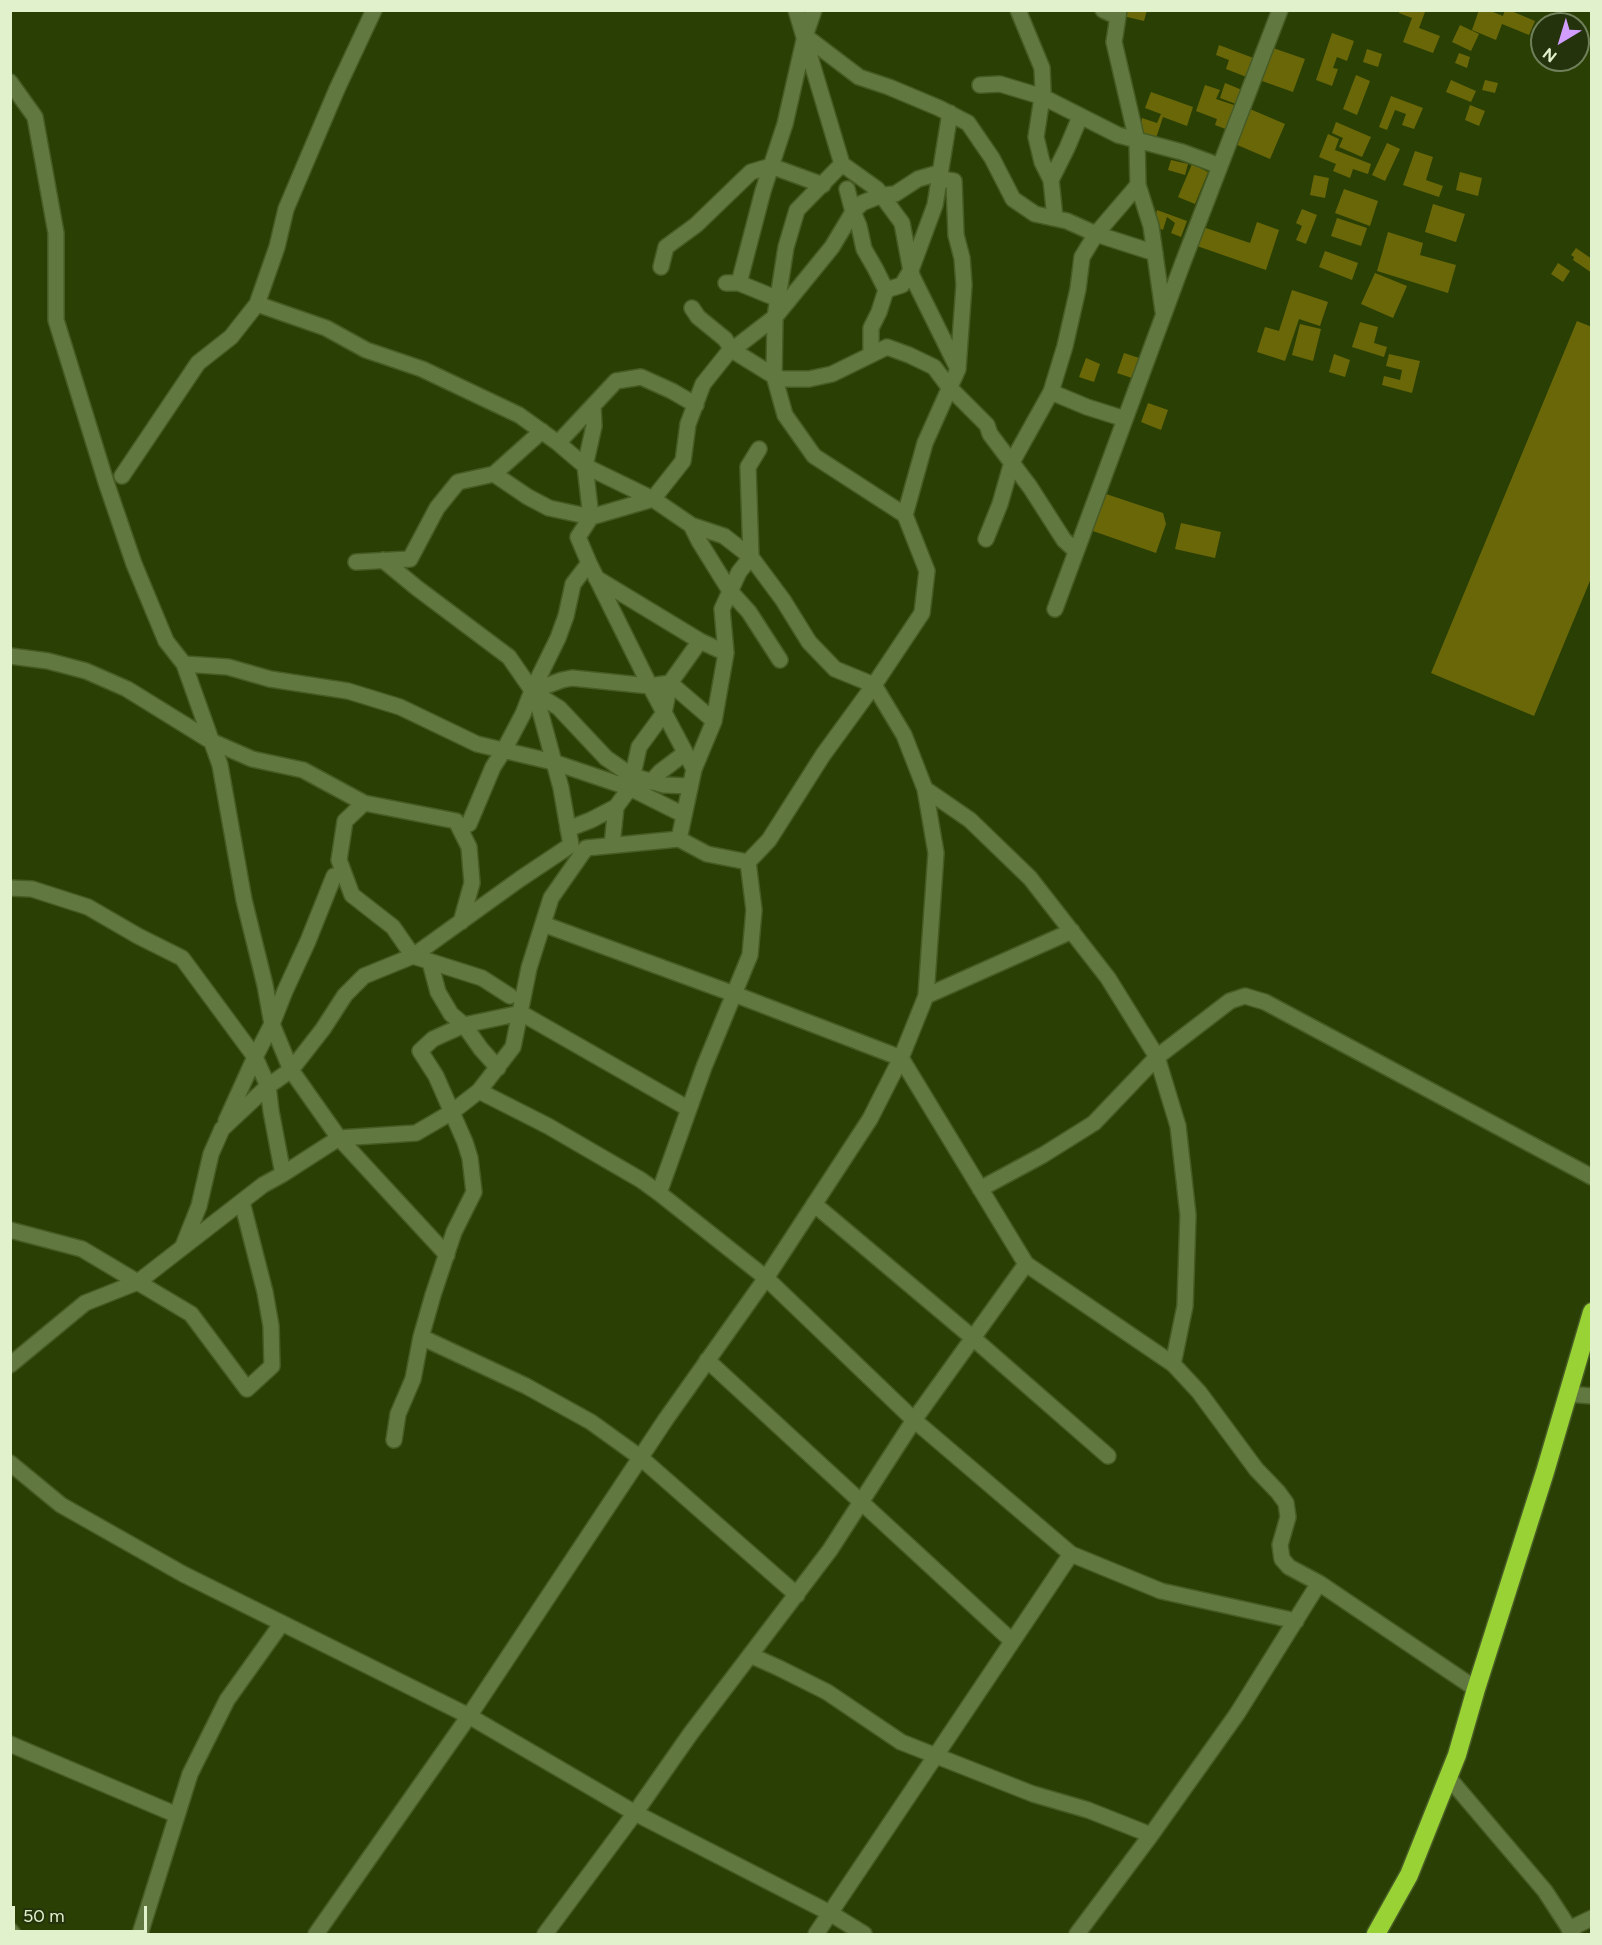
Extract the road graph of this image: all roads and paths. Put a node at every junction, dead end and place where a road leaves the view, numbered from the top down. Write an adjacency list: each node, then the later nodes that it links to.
1 (374, 10): 32 (street)
2 (796, 10): 8 (street)
3 (814, 10): 8 (street)
4 (1018, 10): 11 (street)
5 (1103, 10): 7 (street)
6 (1280, 10): 17 (street)
7 (1119, 14): 14 (street)
8 (805, 36): 12 (street); 15 (street); 16 (street)
9 (10, 81): 69 (street)
10 (980, 85): 11 (street)
11 (1043, 97): 13 (street); 19 (street)
12 (950, 113): 18 (street); 25 (street)
13 (1080, 117): 14 (street); 19 (street)
14 (1137, 141): 17 (street); 21 (street)
15 (842, 164): 20 (street); 23 (street)
16 (771, 166): 20 (street); 28 (street); 31 (street)
17 (1220, 166): 34 (street)
18 (940, 179): 23 (street); 29 (street); 38 (street)
19 (1051, 180): 25 (street)
20 (823, 185): 31 (street)
21 (1138, 185): 26 (street); 27 (street)
22 (847, 189): 24 (street)
23 (882, 195): 24 (street); 29 (street)
24 (853, 212): 30 (street); 35 (street)
25 (1055, 218): 26 (street)
26 (1096, 234): 27 (street); 41 (street)
27 (1155, 253): 34 (street)
28 (661, 267)
29 (911, 270): 30 (street); 38 (street)
30 (886, 290): 37 (street)
31 (778, 299): 35 (street)
32 (257, 304): 45 (street); 51 (street)
33 (692, 308): 36 (street)
34 (1164, 314): 44 (street)
35 (775, 317): 36 (street); 39 (street)
36 (732, 350): 39 (street); 42 (street)
37 (871, 354): 39 (street); 40 (street)
38 (958, 369): 40 (street)
39 (774, 376): 53 (street)
40 (949, 387): 48 (street); 53 (street)
41 (1051, 392): 44 (street); 48 (street)
42 (696, 405): 43 (street); 52 (street)
43 (593, 406): 46 (street); 49 (street)
44 (1125, 419): 57 (street)
45 (542, 431): 46 (street); 50 (street)
46 (558, 442): 49 (street)
47 (759, 449): 58 (street)
48 (1012, 462): 56 (street); 57 (street)
49 (585, 466): 52 (street); 54 (street)
50 (494, 474): 54 (street); 59 (street)
51 (122, 476)
52 (653, 499): 54 (street); 55 (street)
53 (905, 515): 71 (street)
54 (591, 517): 61 (street)
55 (691, 525): 58 (street); 63 (street)
56 (986, 539)
57 (1076, 551): 64 (street)
58 (751, 557): 63 (street); 71 (street)
59 (383, 560): 60 (street); 73 (street)
60 (356, 561)
61 (589, 563): 62 (street); 73 (street)
62 (596, 578): 65 (street); 72 (street)
63 (730, 591): 66 (street); 68 (street)
64 (1054, 609)
65 (700, 641): 66 (street); 70 (street)
66 (726, 653): 75 (street)
67 (10, 656): 76 (street)
68 (780, 660)
69 (184, 664): 76 (street); 77 (street)
70 (670, 683): 72 (street); 74 (street); 75 (street)
71 (874, 685): 84 (street); 92 (street)
72 (650, 686): 73 (street); 74 (street)
73 (532, 691): 77 (street); 79 (street); 81 (street)
74 (664, 713): 78 (street); 81 (street)
75 (714, 721): 80 (street)
76 (211, 741): 85 (street); 104 (street)
77 (504, 750): 79 (street); 88 (street)
78 (685, 753): 80 (street); 82 (street)
79 (553, 762): 81 (street); 89 (street)
80 (694, 769): 83 (street)
81 (631, 782): 82 (street); 86 (street); 87 (street)
82 (651, 782): 83 (street)
83 (690, 786): 87 (street)
84 (925, 789): 97 (street); 102 (street)
85 (364, 803): 95 (street); 98 (street)
86 (616, 807): 89 (street); 91 (street)
87 (684, 816): 90 (street)
88 (469, 824)
89 (568, 829): 95 (street)
90 (679, 838): 91 (street); 92 (street)
91 (612, 845): 96 (street)
92 (748, 862): 100 (street)
93 (334, 876): 104 (street)
94 (10, 888): 106 (street)
95 (461, 922): 98 (street)
96 (543, 924): 100 (street); 103 (street)
97 (1072, 931): 102 (street); 107 (street)
98 (413, 956): 99 (street); 110 (street)
99 (430, 962): 101 (street); 105 (street)
100 (734, 994): 108 (street); 113 (street)
101 (510, 996)
102 (926, 996): 108 (street)
103 (521, 1013): 105 (street); 109 (street); 113 (street)
104 (272, 1024): 106 (street); 110 (street)
105 (464, 1025): 109 (street); 114 (street)
106 (255, 1057): 111 (street); 115 (street)
107 (1157, 1057): 118 (street); 119 (street); 133 (street)
108 (900, 1058): 119 (street); 122 (street)
109 (498, 1068): 112 (street)
110 (291, 1070): 111 (street); 116 (street)
111 (268, 1086): 115 (street); 117 (street)
112 (479, 1091): 114 (street); 120 (street)
113 (689, 1109): 120 (street)
114 (452, 1113): 116 (street); 125 (street)
115 (222, 1129): 124 (street)
116 (339, 1138): 117 (street); 125 (street)
117 (283, 1174): 121 (street)
118 (1592, 1177)
119 (980, 1189): 126 (street)
120 (659, 1194): 127 (street)
121 (242, 1202): 124 (street); 128 (street)
122 (814, 1204): 127 (street); 131 (street)
123 (10, 1230): 128 (street)
124 (183, 1247): 128 (street)
125 (447, 1255): 130 (street)
126 (1026, 1264): 131 (street); 133 (street)
127 (766, 1278): 132 (street); 137 (street)
128 (138, 1282): 134 (street)
129 (1592, 1312): 135 (highway)
130 (422, 1337): 138 (street); 140 (street)
131 (973, 1338): 137 (street); 139 (street)
132 (707, 1360): 140 (street); 142 (street)
133 (1173, 1364): 144 (street)
134 (10, 1365)
135 (1568, 1394): 136 (street); 150 (highway)
136 (1592, 1396)
137 (914, 1420): 142 (street); 143 (street)
138 (394, 1440)
139 (1108, 1456)
140 (640, 1458): 145 (street); 151 (street)
141 (10, 1463): 147 (street)
142 (861, 1503): 145 (street); 148 (street)
143 (1071, 1554): 146 (street); 148 (street)
144 (1319, 1583): 146 (street); 150 (street)
145 (796, 1595): 149 (street)
146 (1296, 1621): 157 (street)
147 (282, 1623): 151 (street); 156 (street)
148 (1012, 1641): 153 (street)
149 (750, 1655): 153 (street); 155 (street)
150 (1476, 1689): 154 (highway)
151 (469, 1716): 155 (street); 164 (street)
152 (10, 1744): 156 (street)
153 (936, 1756): 157 (street); 158 (street)
154 (1448, 1777): 161 (street); 169 (highway)
155 (635, 1813): 158 (street); 165 (street)
156 (177, 1815): 163 (street)
157 (1151, 1835): 168 (street)
158 (830, 1913): 166 (street); 167 (street)
159 (1592, 1918): 161 (street)
160 (10, 1930): 162 (street)
161 (1571, 1932)
162 (13, 1935)
163 (140, 1935)
164 (316, 1935)
165 (545, 1935)
166 (816, 1935)
167 (864, 1935)
168 (1077, 1935)
169 (1376, 1935)

